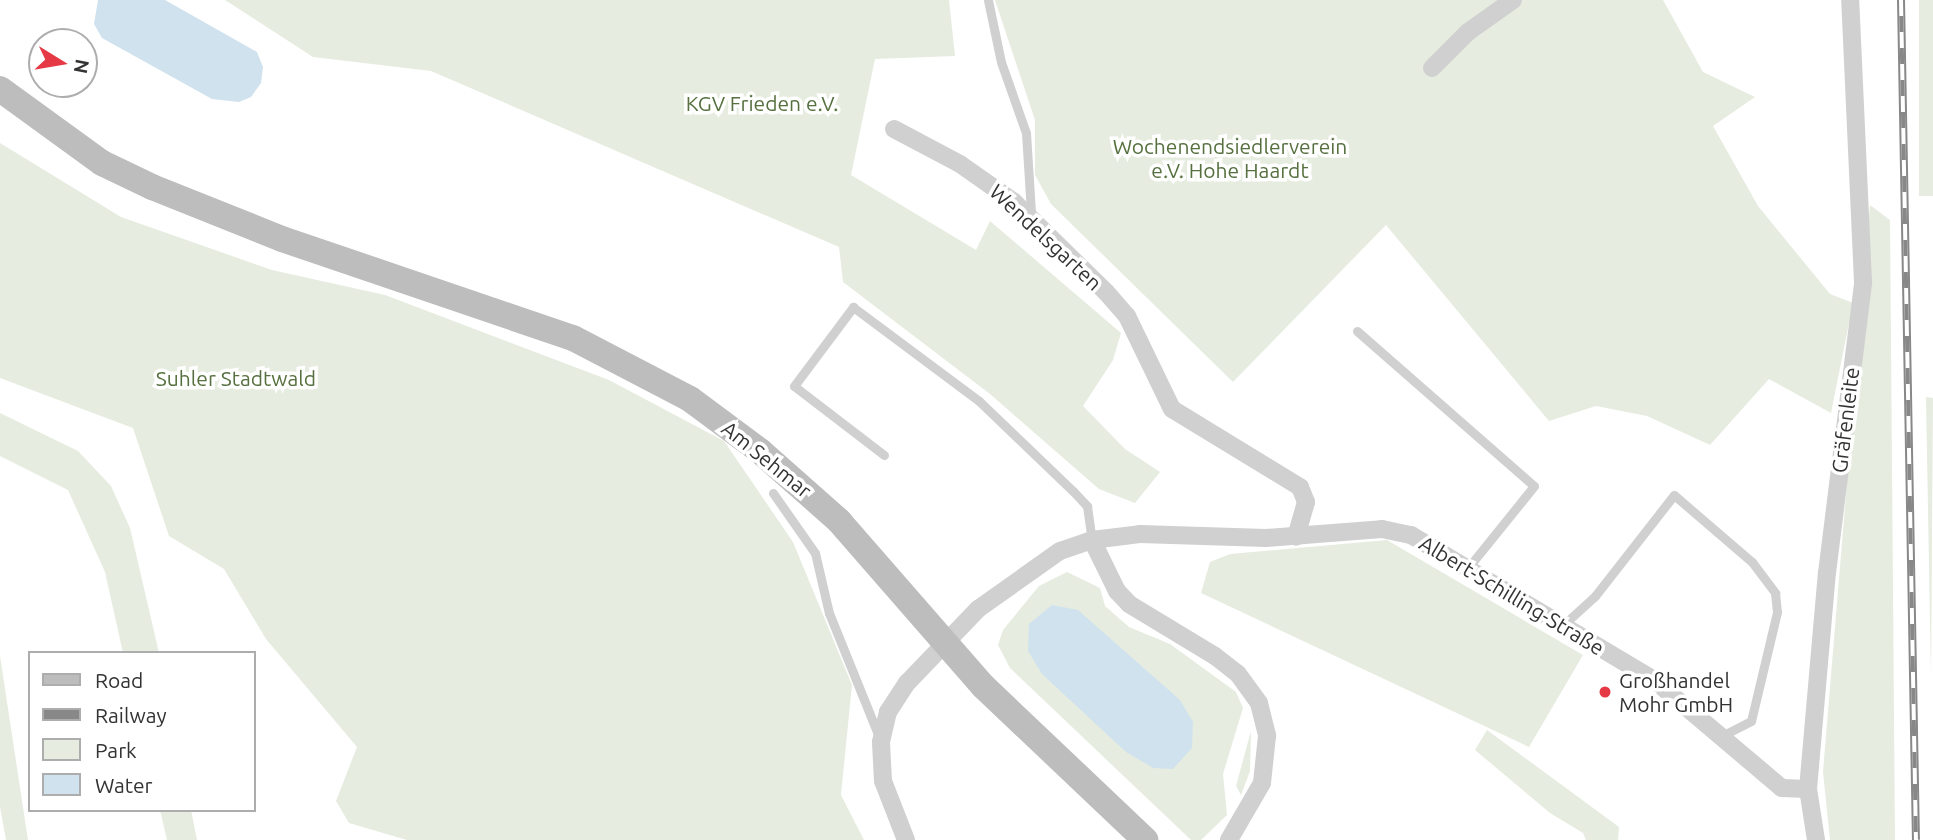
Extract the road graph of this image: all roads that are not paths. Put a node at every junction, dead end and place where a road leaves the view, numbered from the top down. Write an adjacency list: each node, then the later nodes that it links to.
1 (988, 0): 7 (lane)
2 (1513, 0): 4 (street)
3 (1850, 0): 18 (street, Gräfenleite)
4 (1432, 68)
5 (0, 89): 15 (main road, Am Sehmar)
6 (894, 129): 7 (street, Wendelsgarten)
7 (1035, 221): 11 (street, Wendelsgarten)
8 (1357, 331): 13 (lane)
9 (884, 455): 12 (lane)
10 (773, 494): 17 (lane)
11 (1296, 537): 12 (street, Albert-Schilling-Straße); 13 (street, Albert-Schilling-Straße)
12 (1093, 540): 15 (street, Albert-Schilling-Straße); 21 (street)
13 (1467, 569): 14 (street, Albert-Schilling-Straße)
14 (1562, 626): 16 (street, Albert-Schilling-Straße); 16 (lane)
15 (945, 642): 17 (street, Albert-Schilling-Straße); 20 (main road, Am Sehmar)
16 (1719, 737): 18 (street, Albert-Schilling-Straße)
17 (881, 741): 19 (street, Albert-Schilling-Straße)
18 (1808, 789): 22 (street, Gräfenleite)
19 (906, 840)
20 (1145, 840)
21 (1229, 840)
22 (1816, 840)

